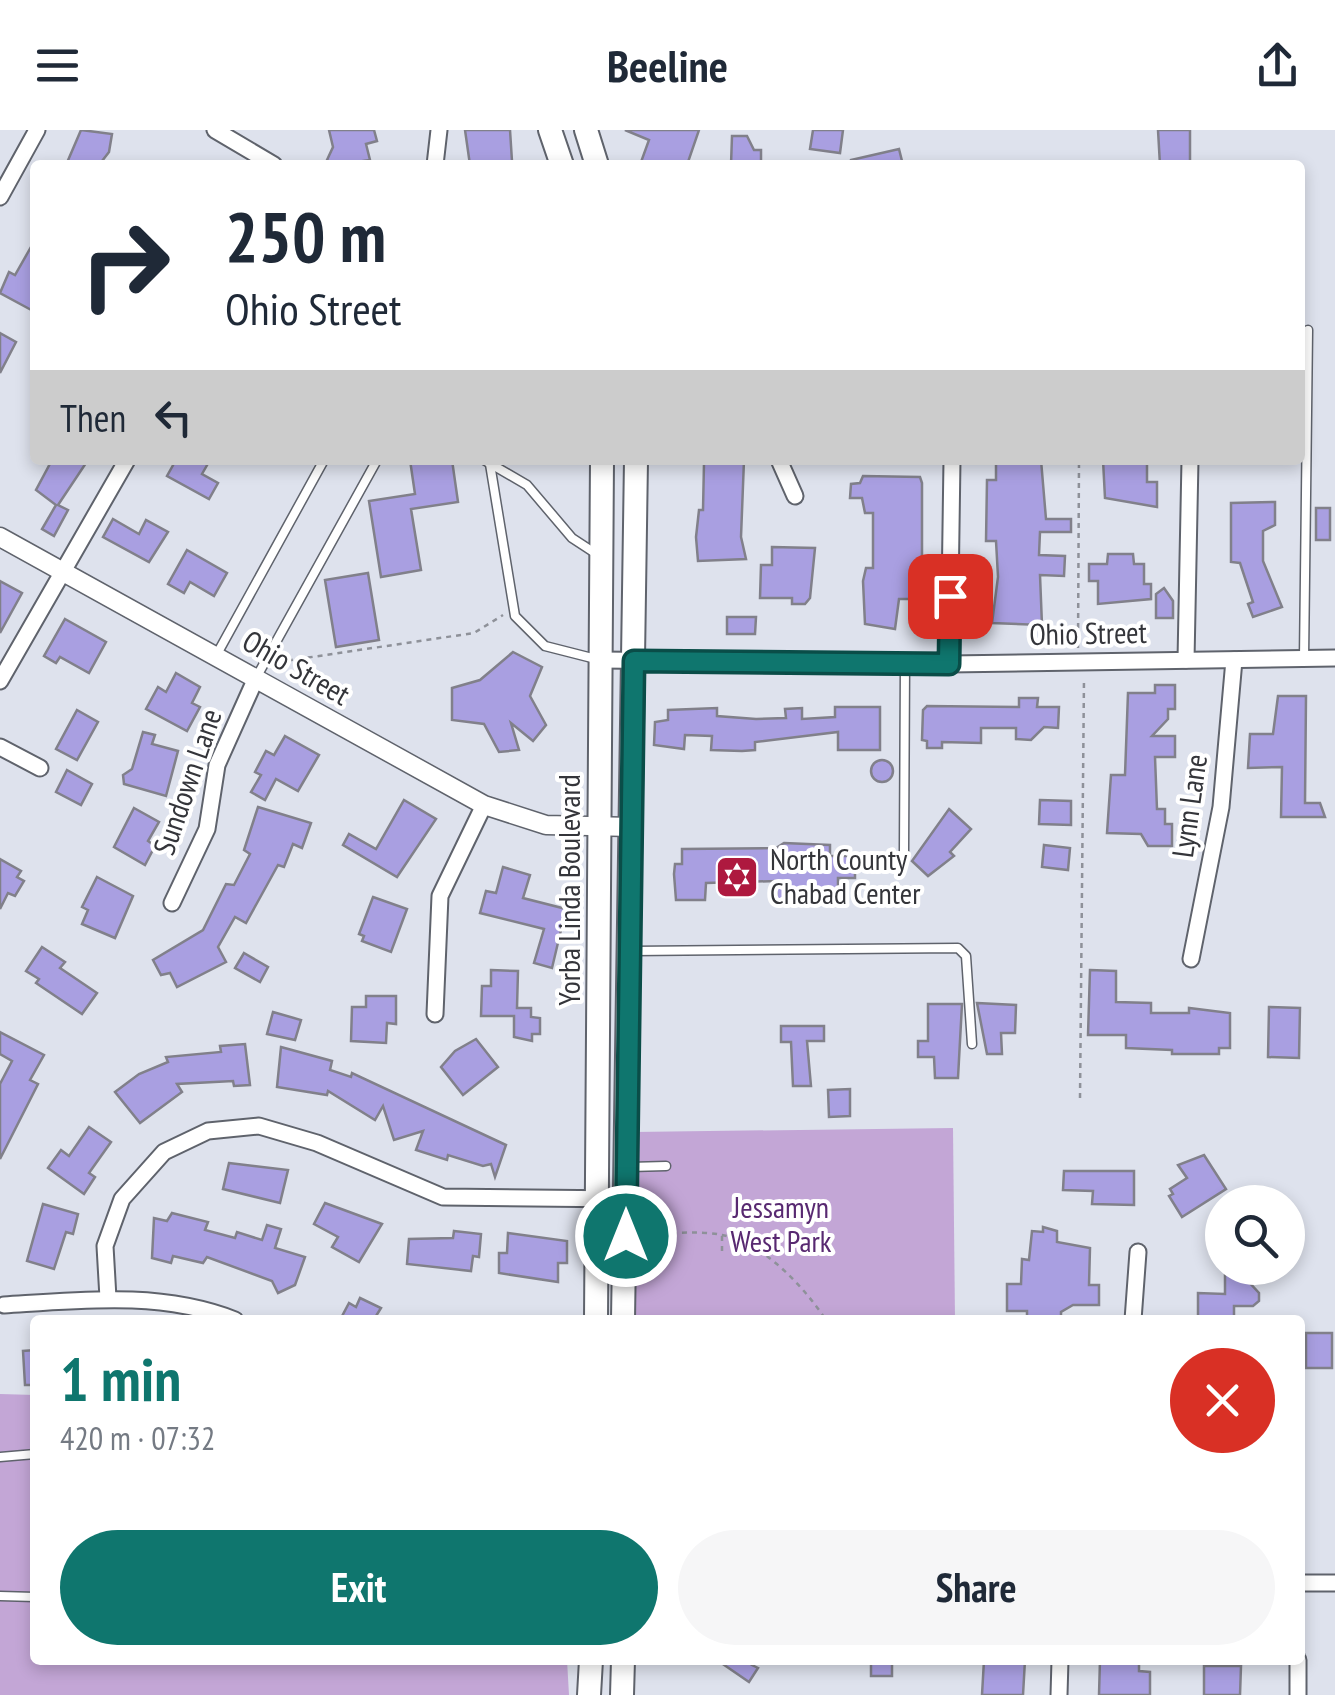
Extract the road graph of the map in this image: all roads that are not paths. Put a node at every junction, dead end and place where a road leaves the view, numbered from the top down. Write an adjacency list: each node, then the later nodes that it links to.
1 (37, 130): 10 (street)
2 (215, 130): 6 (street)
3 (439, 130): 7 (street)
4 (550, 130): 8 (main road)
5 (586, 130): 9 (main road)
6 (266, 160)
7 (436, 160)
8 (560, 160)
9 (595, 160)
10 (0, 197)
11 (1308, 330): 28 (lane)
12 (125, 465): 25 (street)
13 (321, 465): 26 (lane)
14 (375, 465): 35 (lane)
15 (488, 465): 29 (lane)
16 (492, 465): 24 (lane)
17 (602, 465): 24 (main road, Yorba Linda Boulevard)
18 (636, 465): 32 (main road, Yorba Linda Boulevard)
19 (782, 465): 22 (street)
20 (952, 465): 34 (street)
21 (1190, 465): 30 (street)
22 (795, 496)
23 (0, 536): 25 (street, Ohio Street)
24 (602, 557): 29 (main road, Yorba Linda Boulevard)
25 (63, 571): 26 (street, Ohio Street); 36 (street)
26 (217, 654): 35 (street, Ohio Street)
27 (1335, 658): 28 (street, Ohio Street)
28 (1304, 659): 31 (street, Ohio Street)
29 (602, 660): 32 (street, Ohio Street); 40 (main road, Yorba Linda Boulevard)
30 (1186, 660): 31 (street, Ohio Street); 34 (street, Ohio Street)
31 (1234, 660): 45 (street, Lynn Lane)
32 (634, 661): 33 (street, Ohio Street); 41 (main road, Yorba Linda Boulevard)
33 (905, 663): 34 (street, Ohio Street); 42 (lane)
34 (949, 664)
35 (260, 671): 39 (street, Ohio Street); 43 (street, Sundown Lane)
36 (0, 680)
37 (0, 747): 38 (street)
38 (40, 768)
39 (484, 806): 40 (street, Ohio Street); 46 (street)
40 (600, 826): 41 (street, Ohio Street); 50 (main road, Yorba Linda Boulevard)
41 (632, 826): 44 (main road, Yorba Linda Boulevard)
42 (904, 852)
43 (172, 904)
44 (628, 951): 47 (lane); 49 (main road, Yorba Linda Boulevard)
45 (1191, 959)
46 (435, 1014)
47 (972, 1044)
48 (666, 1166): 49 (lane)
49 (626, 1167): 51 (main road, Yorba Linda Boulevard)
50 (597, 1199): 51 (street); 53 (street); 56 (main road, Yorba Linda Boulevard)
51 (626, 1199): 57 (main road, Yorba Linda Boulevard)
52 (1138, 1252): 58 (street)
53 (108, 1298): 54 (street); 55 (street)
54 (4, 1305)
55 (223, 1315)
56 (596, 1315)
57 (624, 1315)
58 (1133, 1315)
59 (30, 1454): 60 (lane)
60 (0, 1457)
61 (1335, 1583): 62 (street)
62 (1305, 1584)
63 (0, 1596): 64 (lane)
64 (30, 1596)
65 (590, 1665): 69 (main road)
66 (623, 1665): 70 (main road)
67 (1060, 1665): 71 (street)
68 (1298, 1665): 72 (street)
69 (589, 1695)
70 (622, 1695)
71 (1059, 1695)
72 (1298, 1695)

